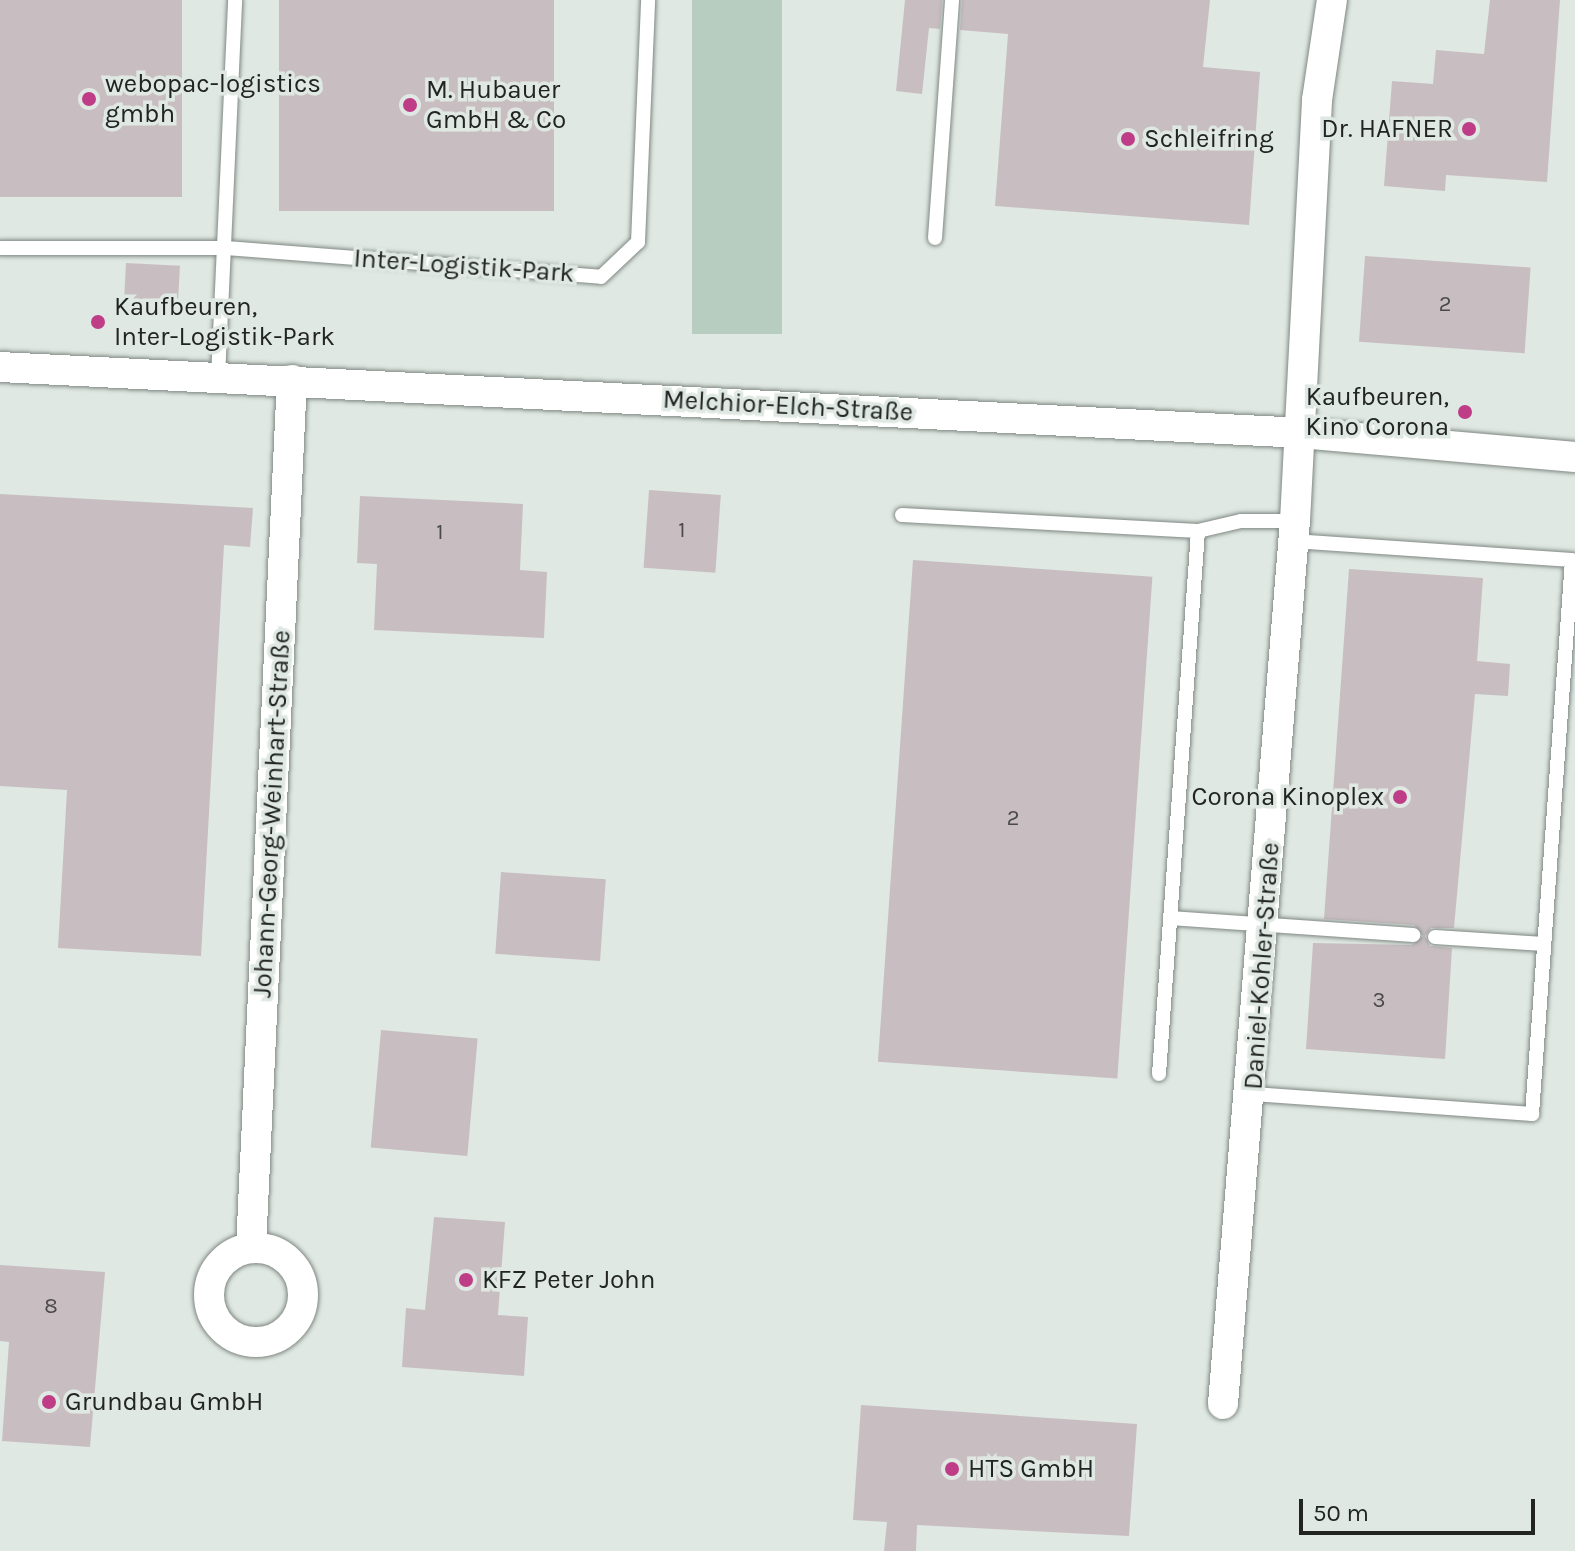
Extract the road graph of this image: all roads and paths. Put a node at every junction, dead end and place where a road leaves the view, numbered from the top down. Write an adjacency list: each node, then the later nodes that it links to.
1 (235, 0): 7 (lane)
2 (648, 0): 7 (lane, Inter-Logistik-Park)
3 (952, 0): 5 (lane)
4 (1332, 0): 11 (street, Daniel-Kohler-Straße)
5 (935, 238)
6 (0, 248): 7 (lane, Inter-Logistik-Park)
7 (226, 248): 9 (lane)
8 (0, 367): 9 (street, Melchior-Elch-Straße)
9 (218, 378): 10 (street, Melchior-Elch-Straße)
10 (292, 380): 11 (street, Melchior-Elch-Straße); 23 (street, Johann-Georg-Weinhart-Straße)
11 (1301, 433): 12 (street, Melchior-Elch-Straße); 15 (street, Daniel-Kohler-Straße)
12 (1575, 457)
13 (902, 515): 14 (lane)
14 (1198, 531): 15 (lane); 16 (lane)
15 (1294, 531): 17 (street, Daniel-Kohler-Straße); 20 (lane)
16 (1170, 918): 17 (lane); 21 (lane)
17 (1265, 925): 18 (lane); 22 (street, Daniel-Kohler-Straße)
18 (1413, 935)
19 (1435, 937): 20 (lane)
20 (1544, 944): 22 (lane)
21 (1159, 1074)
22 (1253, 1094): 24 (street, Daniel-Kohler-Straße)
23 (251, 1248)
24 (1223, 1404)

